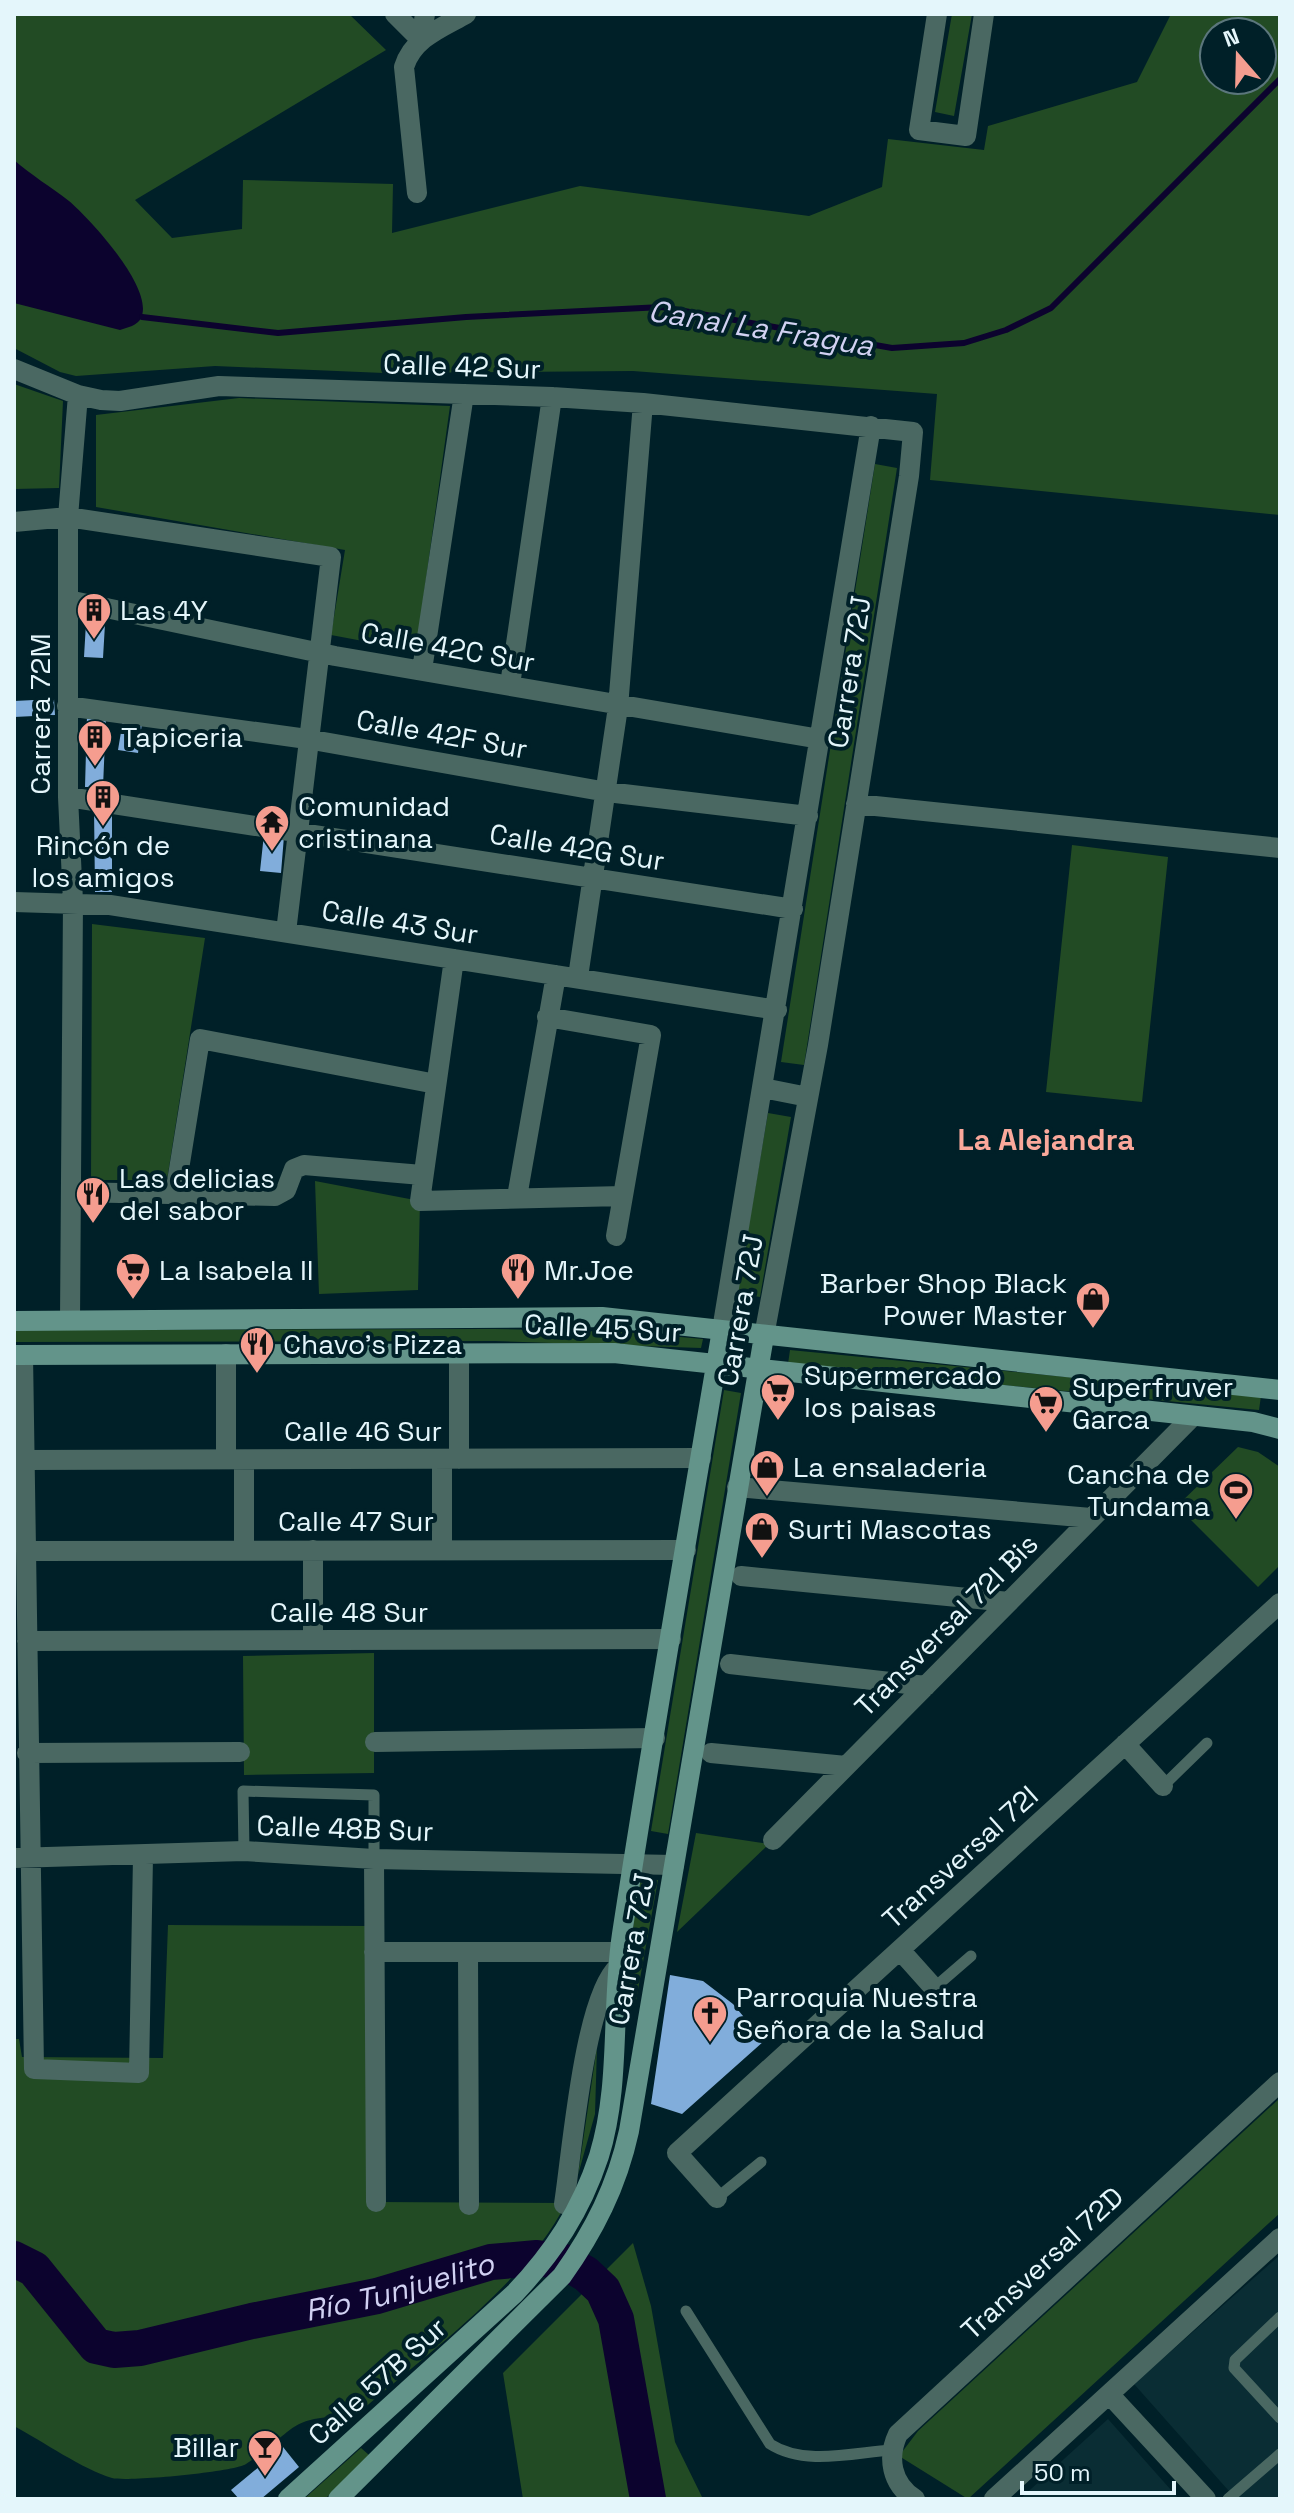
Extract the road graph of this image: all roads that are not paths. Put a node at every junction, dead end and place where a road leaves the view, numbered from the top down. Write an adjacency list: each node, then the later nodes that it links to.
1 (395, 14): 6 (street)
2 (425, 14): 6 (street)
3 (466, 14): 6 (street)
4 (937, 14): 5 (street)
5 (984, 14)
6 (421, 40): 7 (street)
7 (417, 193)
8 (14, 369): 10 (street, Calle 42 Sur)
9 (464, 394): 10 (street, Calle 42 Sur); 11 (street, Calle 42 Sur); 19 (street)
10 (78, 395): 15 (street, Carrera 72M)
11 (552, 397): 12 (street, Calle 42 Sur); 20 (street)
12 (643, 403): 13 (street, Calle 42 Sur); 22 (street)
13 (871, 426): 14 (street, Calle 42 Sur); 24 (street, Carrera 72J)
14 (913, 432): 27 (street, Carrera 72J)
15 (68, 517): 16 (street); 17 (street, Carrera 72M); 18 (street)
16 (14, 522)
17 (68, 600): 18 (street, Calle 42C Sur); 21 (street, Carrera 72M)
18 (318, 652): 19 (street, Calle 42C Sur); 23 (street)
19 (422, 670): 20 (street, Calle 42C Sur)
20 (510, 685): 22 (street, Calle 42C Sur)
21 (67, 706): 23 (street, Calle 42F Sur); 26 (street, Carrera 72M)
22 (618, 707): 24 (street, Calle 42C Sur); 25 (street)
23 (307, 739): 25 (street, Calle 42F Sur); 29 (street)
24 (820, 739): 28 (street, Carrera 72J)
25 (607, 792): 28 (street, Calle 42F Sur); 31 (street)
26 (68, 797): 29 (street, Calle 42G Sur); 32 (street, Carrera 72M)
27 (856, 804): 30 (street); 43 (street, Carrera 72J)
28 (808, 816): 34 (street, Carrera 72J)
29 (297, 831): 31 (street, Calle 42G Sur); 35 (street)
30 (1280, 848)
31 (593, 878): 34 (street, Calle 42G Sur); 38 (street)
32 (73, 901): 33 (street, Calle 43 Sur); 35 (street, Calle 43 Sur); 45 (street, Carrera 72M)
33 (14, 902)
34 (793, 909): 39 (street, Carrera 72J)
35 (286, 932): 36 (street, Calle 43 Sur)
36 (454, 959): 37 (street, Calle 43 Sur); 41 (street)
37 (556, 975): 38 (street, Calle 43 Sur); 40 (street)
38 (578, 977): 39 (street, Calle 43 Sur)
39 (777, 1010): 42 (street, Carrera 72J)
40 (547, 1017): 47 (street); 48 (street)
41 (436, 1084): 44 (street); 46 (street)
42 (763, 1088): 43 (street); 52 (street, Carrera 72J)
43 (808, 1097): 53 (street, Carrera 72J)
44 (422, 1175): 46 (street); 48 (street)
45 (71, 1192): 46 (street); 50 (street, Carrera 72M)
46 (175, 1194)
47 (623, 1196): 48 (street); 49 (street)
48 (517, 1197)
49 (616, 1236)
50 (70, 1320): 51 (street, Calle 45 Sur); 52 (street, Calle 45 Sur)
51 (14, 1321)
52 (722, 1330): 53 (street, Calle 45 Sur); 57 (street, Carrera 72J)
53 (764, 1336): 58 (street, Carrera 72J); 59 (street, Calle 45 Sur)
54 (459, 1352): 55 (street, Calle 45 Sur); 57 (street, Calle 45 Sur); 63 (street)
55 (226, 1354): 56 (street, Calle 45 Sur); 65 (street)
56 (19, 1355): 64 (street)
57 (716, 1364): 58 (street, Calle 45 Sur); 62 (street, Carrera 72J)
58 (758, 1368): 60 (street, Calle 45 Sur); 66 (street, Carrera 72J)
59 (1280, 1390)
60 (1193, 1416): 61 (street, Calle 45 Sur); 67 (street, Transversal 72I Bis)
61 (1280, 1429)
62 (701, 1458): 63 (street, Calle 46 Sur); 71 (street, Carrera 72J)
63 (450, 1459): 65 (street, Calle 46 Sur); 68 (street)
64 (25, 1460): 65 (street, Calle 46 Sur); 72 (street)
65 (235, 1460): 69 (street)
66 (737, 1487): 67 (street); 97 (street, Carrera 72J)
67 (1091, 1518): 75 (street, Transversal 72I Bis)
68 (442, 1549): 70 (street, Calle 47 Sur); 71 (street, Calle 47 Sur)
69 (244, 1550): 70 (street, Calle 47 Sur); 72 (street, Calle 47 Sur)
70 (313, 1550): 78 (street)
71 (686, 1550): 77 (street, Carrera 72J)
72 (26, 1551): 74 (street)
73 (741, 1576): 75 (street)
74 (20, 1600): 79 (street)
75 (1009, 1602): 81 (street, Transversal 72I Bis)
76 (1280, 1603): 85 (street, Transversal 72I)
77 (671, 1639): 78 (street, Calle 48 Sur); 82 (street, Carrera 72J)
78 (313, 1640): 79 (street, Calle 48 Sur)
79 (27, 1641): 87 (street)
80 (730, 1664): 81 (street)
81 (926, 1686): 89 (street, Transversal 72I Bis)
82 (655, 1738): 83 (street); 96 (street, Carrera 72J)
83 (375, 1742)
84 (1207, 1743): 90 (lane)
85 (1125, 1744): 90 (street); 98 (street, Transversal 72I)
86 (240, 1752): 87 (street)
87 (27, 1753): 94 (street)
88 (711, 1753): 89 (street)
89 (846, 1766): 91 (street, Transversal 72I Bis)
90 (1163, 1786)
91 (773, 1840)
92 (244, 1851): 93 (street, Calle 48B Sur); 95 (street, Calle 48B Sur); 95 (lane)
93 (143, 1857): 94 (street, Calle 48B Sur); 94 (street)
94 (22, 1858)
95 (374, 1859): 96 (street, Calle 48B Sur); 99 (street)
96 (633, 1863): 97 (street, Calle 48B Sur); 102 (street, Carrera 72J)
97 (674, 1865): 107 (street, Carrera 72J)
98 (900, 1950): 103 (street); 108 (street, Transversal 72I)
99 (374, 1952): 100 (street); 109 (street)
100 (468, 1952): 102 (street); 111 (street)
101 (971, 1956): 103 (lane)
102 (619, 1959): 106 (street, Carrera 72J); 110 (street, Carrera 72J)
103 (934, 1988)
104 (1280, 2082): 117 (street, Transversal 72D)
105 (761, 2162): 108 (lane)
106 (587, 2189): 119 (street, Calle 57B Sur)
107 (610, 2196): 120 (street, Calle 57B Sur)
108 (717, 2198)
109 (376, 2202)
110 (564, 2204)
111 (469, 2205)
112 (1280, 2238): 115 (street)
113 (686, 2311): 117 (lane)
114 (1280, 2317): 116 (lane)
115 (1109, 2394): 122 (street); 123 (street)
116 (1280, 2418)
117 (891, 2450): 121 (street)
118 (1280, 2454): 124 (lane)
119 (288, 2499)
120 (338, 2499)
121 (915, 2499)
122 (994, 2499)
123 (1206, 2499)
124 (1228, 2499)

